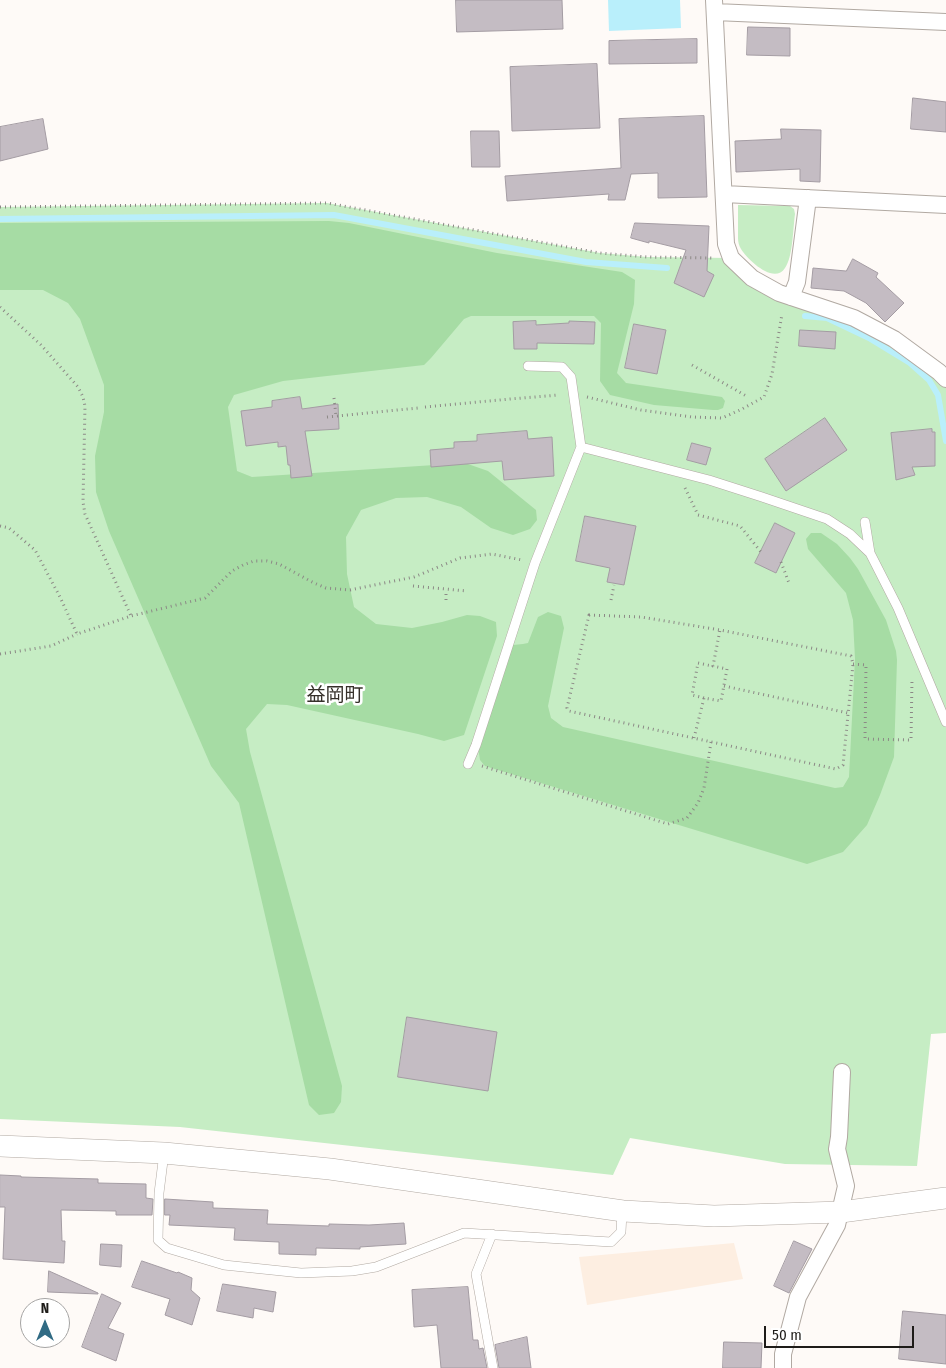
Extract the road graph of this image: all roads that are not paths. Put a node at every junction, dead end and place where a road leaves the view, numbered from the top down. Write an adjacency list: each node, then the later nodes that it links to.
1 (714, 6): 2 (street); 3 (street)
2 (946, 22)
3 (724, 194): 4 (street); 6 (street)
4 (808, 198): 5 (street); 6 (street)
5 (946, 205)
6 (791, 297): 8 (street)
7 (528, 366): 9 (lane)
8 (946, 379)
9 (581, 447): 11 (lane); 13 (lane)
10 (865, 522): 11 (lane)
11 (870, 553): 12 (lane)
12 (946, 722)
13 (468, 764)
14 (842, 1072): 19 (street)
15 (0, 1146): 16 (street)
16 (164, 1153): 18 (street); 20 (lane)
17 (946, 1198): 19 (street)
18 (622, 1211): 19 (street); 20 (lane)
19 (841, 1212): 22 (street)
20 (492, 1234): 21 (lane)
21 (493, 1368)
22 (783, 1368)

